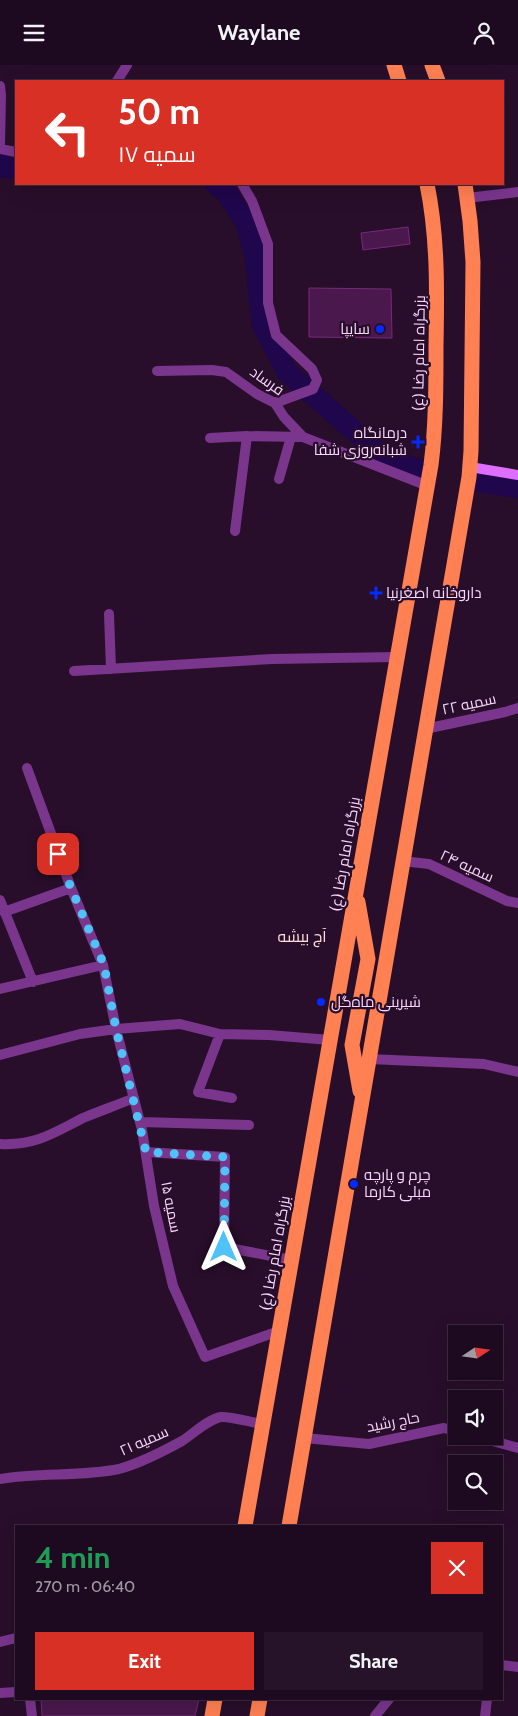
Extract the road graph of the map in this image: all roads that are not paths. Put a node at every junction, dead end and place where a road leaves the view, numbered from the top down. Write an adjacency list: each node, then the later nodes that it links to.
1 (127, 65): 4 (street)
2 (394, 65): 5 (highway)
3 (432, 65): 6 (highway)
4 (119, 80)
5 (399, 80)
6 (438, 80)
7 (0, 86): 8 (street)
8 (0, 147): 9 (street)
9 (15, 152)
10 (243, 185): 15 (street)
11 (427, 185): 23 (highway, بزرگراه امام رضا (ع))
12 (466, 191): 13 (street); 20 (highway)
13 (518, 192)
14 (157, 371): 15 (street, فرساد)
15 (275, 403): 18 (street, فرساد)
16 (246, 436): 17 (street); 19 (street); 24 (street)
17 (291, 437): 18 (street); 22 (street)
18 (302, 437): 23 (street, فرساد)
19 (210, 438)
20 (470, 467): 21 (main road); 30 (highway)
21 (518, 475)
22 (280, 479)
23 (428, 486): 26 (highway, بزرگراه امام رضا (ع))
24 (235, 531)
25 (109, 614): 27 (street)
26 (397, 657): 27 (street); 34 (highway, بزرگراه امام رضا (ع))
27 (111, 669): 28 (street)
28 (74, 671)
29 (518, 707): 30 (street, سمیه ۲۲)
30 (425, 729): 32 (highway)
31 (27, 768): 33 (street, سمیه ۱۵)
32 (402, 861): 36 (street, سمیه ۲۴); 43 (highway)
33 (71, 888): 37 (street); 38 (street, سمیه ۱۵)
34 (356, 893): 41 (highway, بزرگراه امام رضا (ع)); 42 (highway)
35 (0, 900): 37 (street)
36 (518, 903)
37 (4, 911): 39 (street)
38 (104, 965): 39 (street); 44 (street, سمیه ۱۵)
39 (33, 982): 40 (street)
40 (0, 989)
41 (338, 993): 42 (highway); 46 (highway, بزرگراه امام رضا (ع))
42 (361, 999): 43 (highway); 52 (highway)
43 (378, 1003): 48 (highway)
44 (116, 1029): 45 (street); 47 (street); 50 (street, سمیه ۱۵)
45 (220, 1034): 46 (street); 51 (street)
46 (330, 1040): 57 (highway, بزرگراه امام رضا (ع))
47 (0, 1055)
48 (369, 1059): 49 (street); 52 (highway)
49 (518, 1072)
50 (134, 1098): 53 (street, سمیه ۱۵); 55 (street)
51 (232, 1098)
52 (362, 1099): 61 (highway)
53 (140, 1121): 54 (street); 56 (street, سمیه ۱۵)
54 (249, 1125)
55 (0, 1144)
56 (146, 1152): 57 (street); 58 (street, سمیه ۱۵)
57 (292, 1260): 58 (highway, بزرگراه امام رضا (ع))
58 (279, 1331): 59 (highway, بزرگراه امام رضا (ع))
59 (263, 1424): 64 (street, سمیه ۲۱); 65 (highway, بزرگراه امام رضا (ع))
60 (448, 1429): 61 (street, حاج رشید)
61 (304, 1438): 66 (highway)
62 (503, 1444): 63 (street)
63 (518, 1448)
64 (0, 1479)
65 (245, 1525)
66 (289, 1525)
67 (15, 1638): 68 (street)
68 (0, 1642)
69 (503, 1665): 70 (street)
70 (518, 1667)
71 (15, 1692): 72 (street)
72 (0, 1693)
73 (30, 1700): 78 (street)
74 (215, 1700): 79 (highway)
75 (260, 1700): 80 (highway)
76 (388, 1700): 81 (street)
77 (487, 1700): 82 (street)
78 (32, 1716)
79 (212, 1716)
80 (257, 1716)
81 (375, 1716)
82 (486, 1716)

